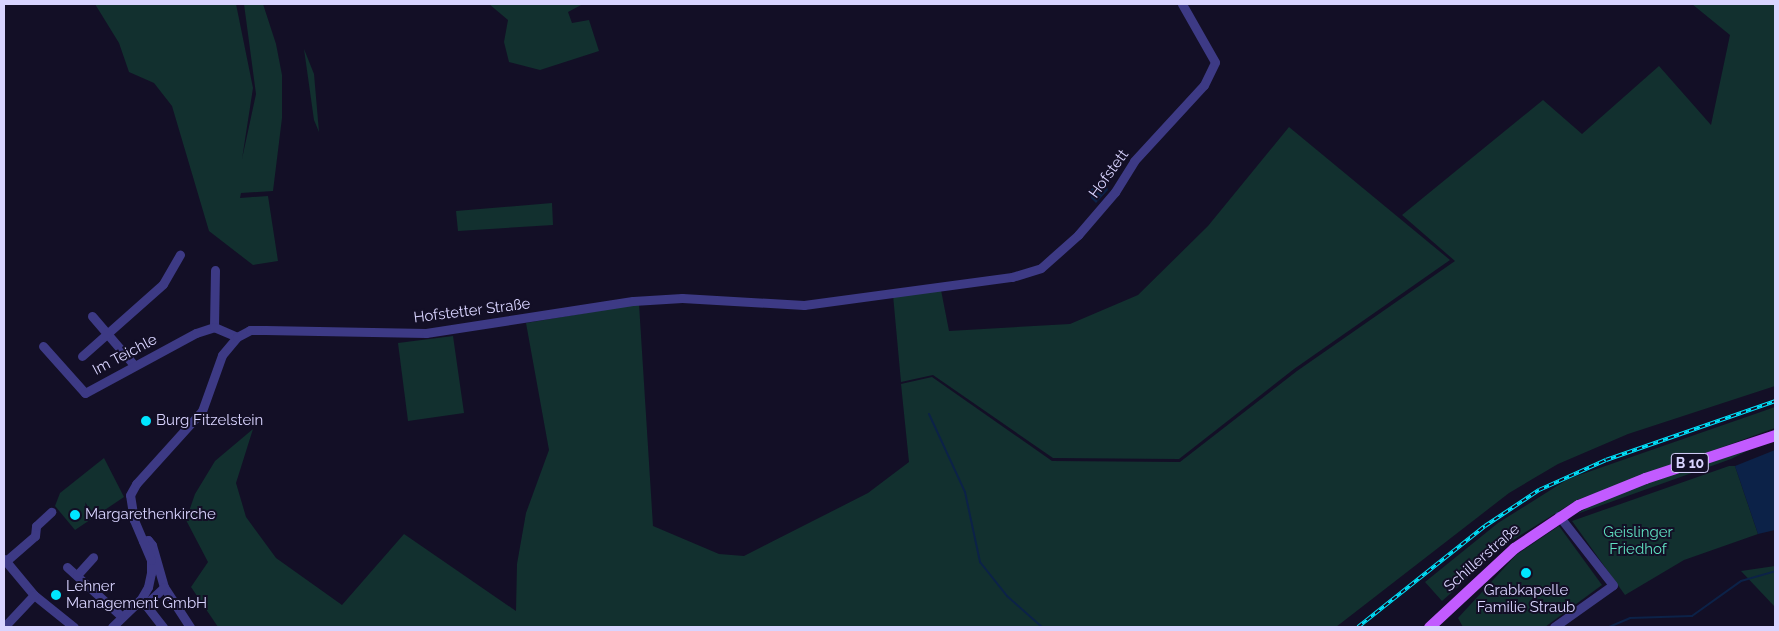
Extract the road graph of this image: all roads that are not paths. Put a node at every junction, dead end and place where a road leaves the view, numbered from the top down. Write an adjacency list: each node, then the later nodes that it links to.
1 (1182, 4): 4 (street, Hofstett)
2 (180, 255): 7 (street)
3 (215, 270): 6 (street)
4 (938, 285): 8 (street, Hofstetter Straße)
5 (92, 316): 7 (street)
6 (214, 327): 8 (street); 11 (street, Im Teichle)
7 (108, 335): 10 (street); 11 (street)
8 (236, 337): 15 (street)
9 (43, 346): 11 (street, Im Teichle)
10 (82, 356)
11 (134, 365)
12 (1775, 435): 14 (main road, B 10)
13 (52, 512): 17 (street)
14 (1562, 519): 29 (main road, Schillerstraße / B 10); 30 (street)
15 (143, 541): 20 (street); 22 (street)
16 (93, 557): 19 (street)
17 (5, 560): 21 (street)
18 (67, 567): 19 (street)
19 (77, 575): 23 (street)
20 (164, 587): 22 (street); 28 (street)
21 (34, 595): 24 (street); 25 (street)
22 (143, 602): 23 (street); 27 (street)
23 (121, 616): 26 (street)
24 (70, 626)
25 (4, 627)
26 (112, 627)
27 (163, 627)
28 (190, 627)
29 (1429, 627)
30 (1554, 627)

